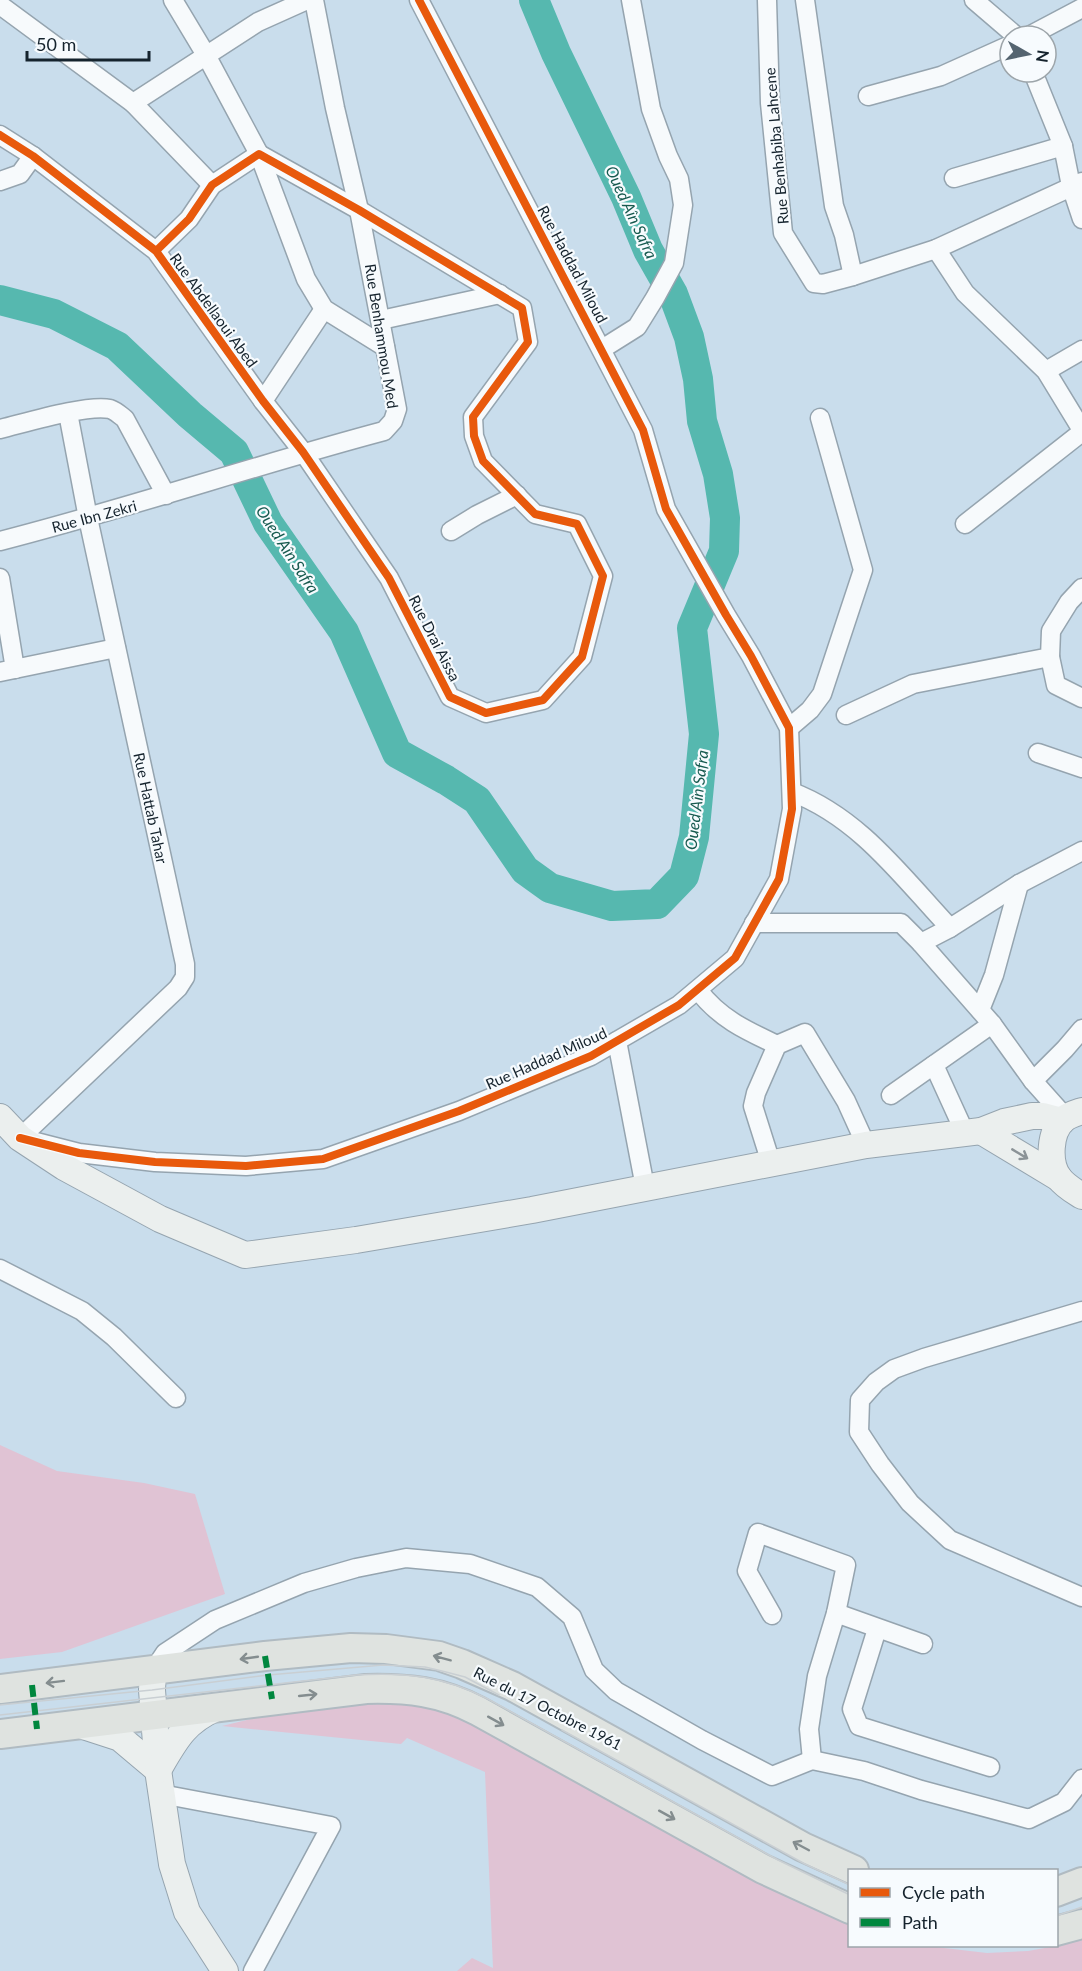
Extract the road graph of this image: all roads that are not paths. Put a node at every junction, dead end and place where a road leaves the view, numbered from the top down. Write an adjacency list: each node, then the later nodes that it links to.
1 (173, 0): 14 (street)
2 (307, 0): 14 (street)
3 (314, 0): 26 (street)
4 (419, 0): 35 (street, Rue Haddad Miloud)
5 (631, 0): 35 (street)
6 (767, 0): 30 (street, Rue Benhabiba Lahcene)
7 (805, 0): 30 (street)
8 (974, 0): 11 (street)
9 (0, 4): 17 (street)
10 (1082, 8): 12 (street)
11 (1002, 24)
12 (1052, 24)
13 (998, 50): 16 (street)
14 (206, 55): 17 (street); 20 (street)
15 (1038, 84): 19 (street)
16 (868, 96)
17 (133, 103): 24 (street)
18 (0, 135): 21 (street, Rue Abdellaoui Abed)
19 (1063, 146): 22 (street); 25 (street)
20 (259, 154): 24 (street); 26 (street, Rue Drai Aissa); 32 (street)
21 (33, 156): 23 (street); 29 (street, Rue Abdellaoui Abed)
22 (954, 178)
23 (0, 181)
24 (212, 184): 29 (street)
25 (1077, 184): 27 (street); 28 (street)
26 (359, 210): 31 (street, Rue Drai Aissa); 33 (street, Rue Benhammou Med)
27 (1082, 219)
28 (936, 249): 30 (street); 37 (street)
29 (156, 251): 38 (street, Rue Abdellaoui Abed)
30 (853, 276)
31 (500, 294): 33 (street); 46 (street, Rue Drai Aissa)
32 (324, 309): 34 (street); 38 (street)
33 (381, 320): 34 (street, Rue Benhammou Med)
34 (385, 347): 43 (street, Rue Benhammou Med)
35 (602, 350): 58 (street, Rue Haddad Miloud)
36 (1082, 350): 37 (street)
37 (1046, 371): 42 (street)
38 (263, 400): 43 (street, Rue Abdellaoui Abed)
39 (68, 413): 41 (street); 45 (street); 47 (street, Rue Hattab Tahar)
40 (820, 418): 58 (street)
41 (0, 429)
42 (1082, 431): 48 (street)
43 (295, 455): 44 (street, Rue Benhammou Med); 46 (street, Rue Drai Aissa)
44 (187, 489): 45 (street, Rue Ibn Zekri)
45 (166, 495): 47 (street, Rue Ibn Zekri)
46 (517, 495): 49 (street)
47 (88, 518): 50 (street, Rue Ibn Zekri); 53 (street, Rue Hattab Tahar)
48 (965, 524)
49 (452, 531)
50 (0, 541)
51 (0, 578): 55 (street)
52 (1082, 588): 54 (street)
53 (116, 648): 55 (street); 78 (street, Rue Hattab Tahar)
54 (1050, 657): 56 (street); 57 (street)
55 (8, 670)
56 (1082, 698)
57 (846, 715)
58 (789, 728): 61 (street, Rue Haddad Miloud)
59 (1038, 753): 60 (street)
60 (1082, 768)
61 (792, 792): 64 (street, Rue Haddad Miloud); 65 (street)
62 (1082, 851): 63 (street)
63 (1019, 884): 65 (street); 68 (street)
64 (754, 924): 66 (street); 67 (street, Rue Haddad Miloud)
65 (950, 928): 66 (street)
66 (921, 943): 68 (street)
67 (698, 990): 70 (street, Rue Haddad Miloud); 71 (street)
68 (986, 1017): 72 (street); 73 (street)
69 (1082, 1029): 73 (street)
70 (617, 1041): 78 (street, Rue Haddad Miloud); 82 (street)
71 (777, 1045): 79 (street); 80 (street)
72 (934, 1065): 74 (street); 77 (street)
73 (1033, 1081): 76 (street)
74 (891, 1095)
75 (0, 1117): 78 (main road)
76 (1070, 1117): 77 (main road); 81 (main road)
77 (973, 1132): 79 (main road); 81 (main road, one-way to 81)
78 (20, 1138): 82 (main road)
79 (866, 1145): 80 (main road)
80 (771, 1163): 82 (main road)
81 (1059, 1178): 83 (main road)
82 (645, 1187)
83 (1082, 1196)
84 (0, 1269): 86 (street)
85 (1082, 1311): 87 (street)
86 (176, 1398)
87 (1082, 1597)
88 (836, 1613): 89 (street); 90 (street); 98 (street)
89 (772, 1615)
90 (877, 1629): 91 (street); 99 (street)
91 (924, 1644)
92 (153, 1671): 93 (main road, Rue du 17 Octobre 1961, one-way to 93); 95 (main road); 98 (street); 102 (main road, Rue du 17 Octobre 1961, one-way to 92)
93 (0, 1689)
94 (216, 1708): 95 (main road); 101 (main road); 105 (main road, one-way to 105)
95 (153, 1715): 96 (main road); 101 (main road)
96 (80, 1725): 97 (main road); 101 (main road)
97 (0, 1734)
98 (812, 1760): 100 (street)
99 (990, 1767)
100 (1082, 1779)
101 (159, 1782): 108 (main road); 109 (street)
102 (852, 1869)
103 (1082, 1882): 104 (main road)
104 (1058, 1891)
105 (848, 1909)
106 (1082, 1924): 107 (main road)
107 (1058, 1930)
108 (225, 1971)
109 (253, 1971)

